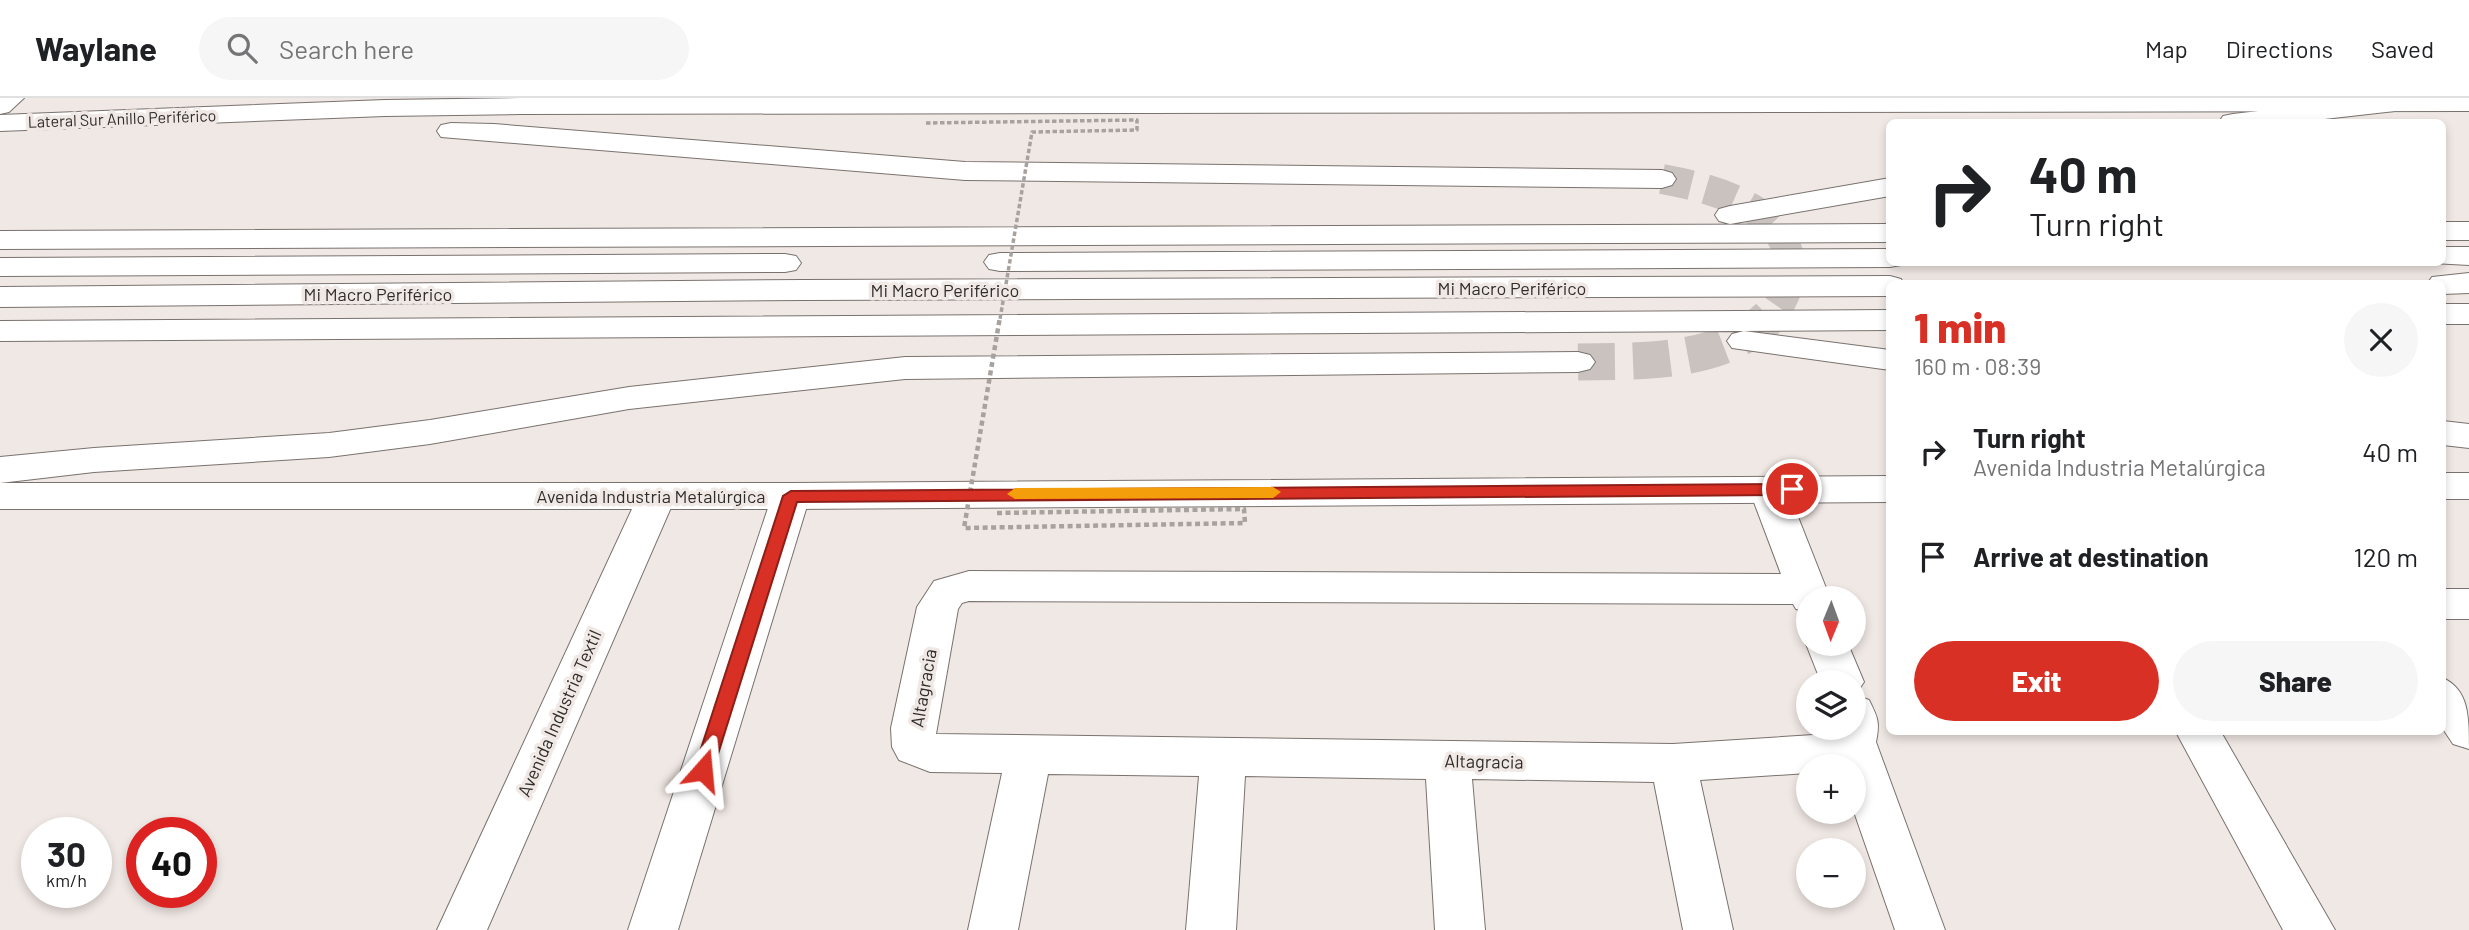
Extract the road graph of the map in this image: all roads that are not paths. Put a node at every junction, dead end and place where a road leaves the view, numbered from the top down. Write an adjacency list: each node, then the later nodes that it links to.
1 (11, 98): 12 (main road)
2 (410, 98): 13 (main road)
3 (516, 102): 4 (main road, Lateral Sur Anillo Periférico); 13 (main road, Lateral Sur Anillo Periférico)
4 (882, 102): 5 (main road, Lateral Sur Anillo Periférico)
5 (974, 102): 6 (main road, Lateral Sur Anillo Periférico)
6 (1050, 102): 7 (main road, Lateral Sur Anillo Periférico)
7 (1122, 102): 8 (main road, Lateral Sur Anillo Periférico)
8 (1477, 102): 9 (main road, Lateral Sur Anillo Periférico)
9 (1631, 102): 10 (main road, Lateral Sur Anillo Periférico)
10 (2395, 103): 11 (main road, Lateral Sur Anillo Periférico); 15 (main road)
11 (2469, 103)
12 (0, 106)
13 (385, 108): 14 (main road, Lateral Sur Anillo Periférico)
14 (104, 117): 16 (main road, Lateral Sur Anillo Periférico); 17 (main road)
15 (2259, 119)
16 (0, 123)
17 (1662, 179)
18 (1886, 188): 22 (main road)
19 (2446, 231): 20 (main road)
20 (2469, 231)
21 (1886, 233): 22 (main road)
22 (1618, 235): 23 (main road)
23 (0, 240)
24 (2446, 256): 25 (main road)
25 (2469, 256)
26 (1886, 258): 27 (main road, Mi Macro Periférico)
27 (0, 267)
28 (2446, 284): 29 (main road)
29 (2469, 284)
30 (1886, 286): 31 (main road, Mi Macro Periférico)
31 (0, 297)
32 (2446, 314): 33 (main road)
33 (2469, 314)
34 (1886, 320): 35 (main road)
35 (1604, 323): 36 (main road); 37 (main road)
36 (0, 331)
37 (1886, 359)
38 (1578, 362): 41 (main road)
39 (2446, 433): 40 (main road)
40 (2469, 436)
41 (0, 470)
42 (2446, 486): 43 (main road)
43 (2469, 486)
44 (1768, 489): 45 (main road, Avenida Industria Metalúrgica); 48 (main road, Avenida Industria Metalúrgica); 49 (main road)
45 (1886, 489)
46 (0, 496): 47 (main road, Avenida Industria Metalúrgica)
47 (657, 496): 48 (main road, Avenida Industria Metalúrgica); 62 (main road, Avenida Industria Textil)
48 (791, 496): 63 (main road)
49 (1805, 586)
50 (1796, 594): 58 (main road, Altagracia)
51 (2446, 604): 52 (main road)
52 (2469, 604)
53 (2446, 699): 54 (main road)
54 (2469, 731)
55 (2201, 735): 69 (main road)
56 (1845, 740): 61 (main road, Altagracia)
57 (1857, 740): 68 (main road)
58 (1029, 755): 59 (main road, Altagracia); 64 (main road)
59 (1223, 758): 60 (main road, Altagracia); 65 (main road)
60 (1448, 760): 61 (main road, Altagracia); 66 (main road)
61 (1673, 763): 67 (main road)
62 (462, 930)
63 (653, 930)
64 (993, 930)
65 (1211, 930)
66 (1460, 930)
67 (1708, 930)
68 (1920, 930)
69 (2310, 930)

